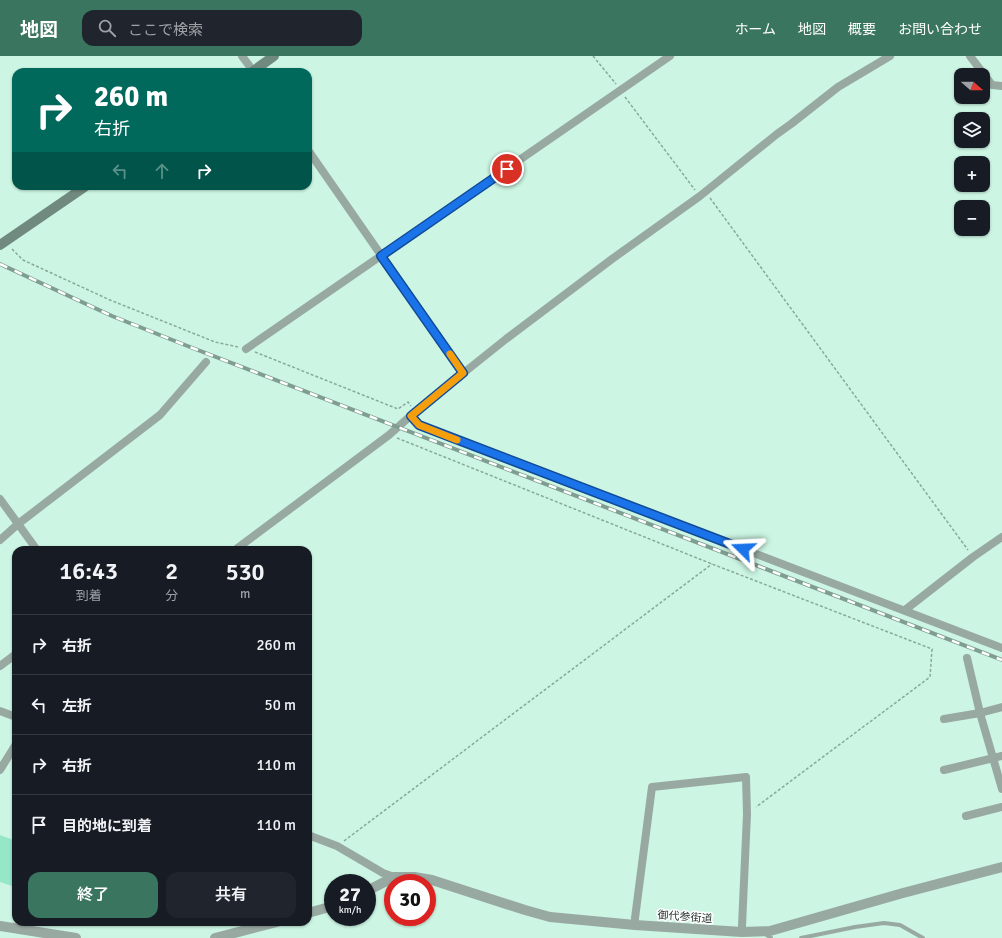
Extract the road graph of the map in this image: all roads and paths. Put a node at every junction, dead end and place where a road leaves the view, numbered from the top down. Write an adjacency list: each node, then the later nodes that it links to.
1 (242, 56): 7 (street)
2 (274, 56): 8 (main road)
3 (593, 56): 10 (path)
4 (670, 56): 10 (street)
5 (890, 56): 13 (street)
6 (970, 56): 9 (street)
7 (250, 68)
8 (258, 68)
9 (1002, 86)
10 (621, 91): 13 (path); 15 (street)
11 (312, 156): 15 (street)
12 (80, 190): 14 (main road)
13 (703, 194): 18 (street); 27 (path)
14 (1, 244): 16 (path)
15 (381, 256): 16 (street); 18 (street)
16 (246, 349): 19 (path)
17 (206, 362): 22 (street)
18 (463, 373): 19 (street)
19 (414, 414): 20 (street); 29 (street)
20 (389, 435): 26 (street); 28 (path)
21 (0, 499): 22 (street)
22 (18, 524): 24 (street); 25 (street)
23 (1002, 536): 27 (street)
24 (0, 540)
25 (34, 546)
26 (240, 546)
27 (973, 557): 29 (street)
28 (712, 564): 46 (path); 49 (path)
29 (906, 610): 30 (street)
30 (1002, 648)
31 (12, 657): 33 (street)
32 (967, 658): 36 (street)
33 (0, 666)
34 (1002, 707): 36 (street)
35 (0, 711): 37 (street)
36 (980, 713): 38 (street); 41 (street)
37 (12, 716)
38 (944, 719)
39 (12, 750): 42 (street)
40 (1002, 756): 41 (street)
41 (993, 758): 43 (street); 44 (street)
42 (0, 770)
43 (944, 770)
44 (1002, 789)
45 (1002, 807): 47 (street)
46 (747, 814): 55 (street); 59 (street)
47 (966, 816)
48 (312, 837): 49 (street)
49 (337, 846): 51 (street)
50 (1002, 867): 58 (street, 御代参街道)
51 (386, 874)
52 (436, 881): 55 (street, 御代参街道)
53 (324, 909): 54 (street)
54 (312, 912)
55 (636, 925): 59 (street, 御代参街道)
56 (0, 926): 60 (street)
57 (262, 926): 61 (street)
58 (762, 931): 59 (street, 御代参街道); 62 (lane)
59 (742, 932)
60 (76, 938)
61 (216, 938)
62 (771, 938)
63 (801, 938): 64 (lane)
64 (923, 938)

